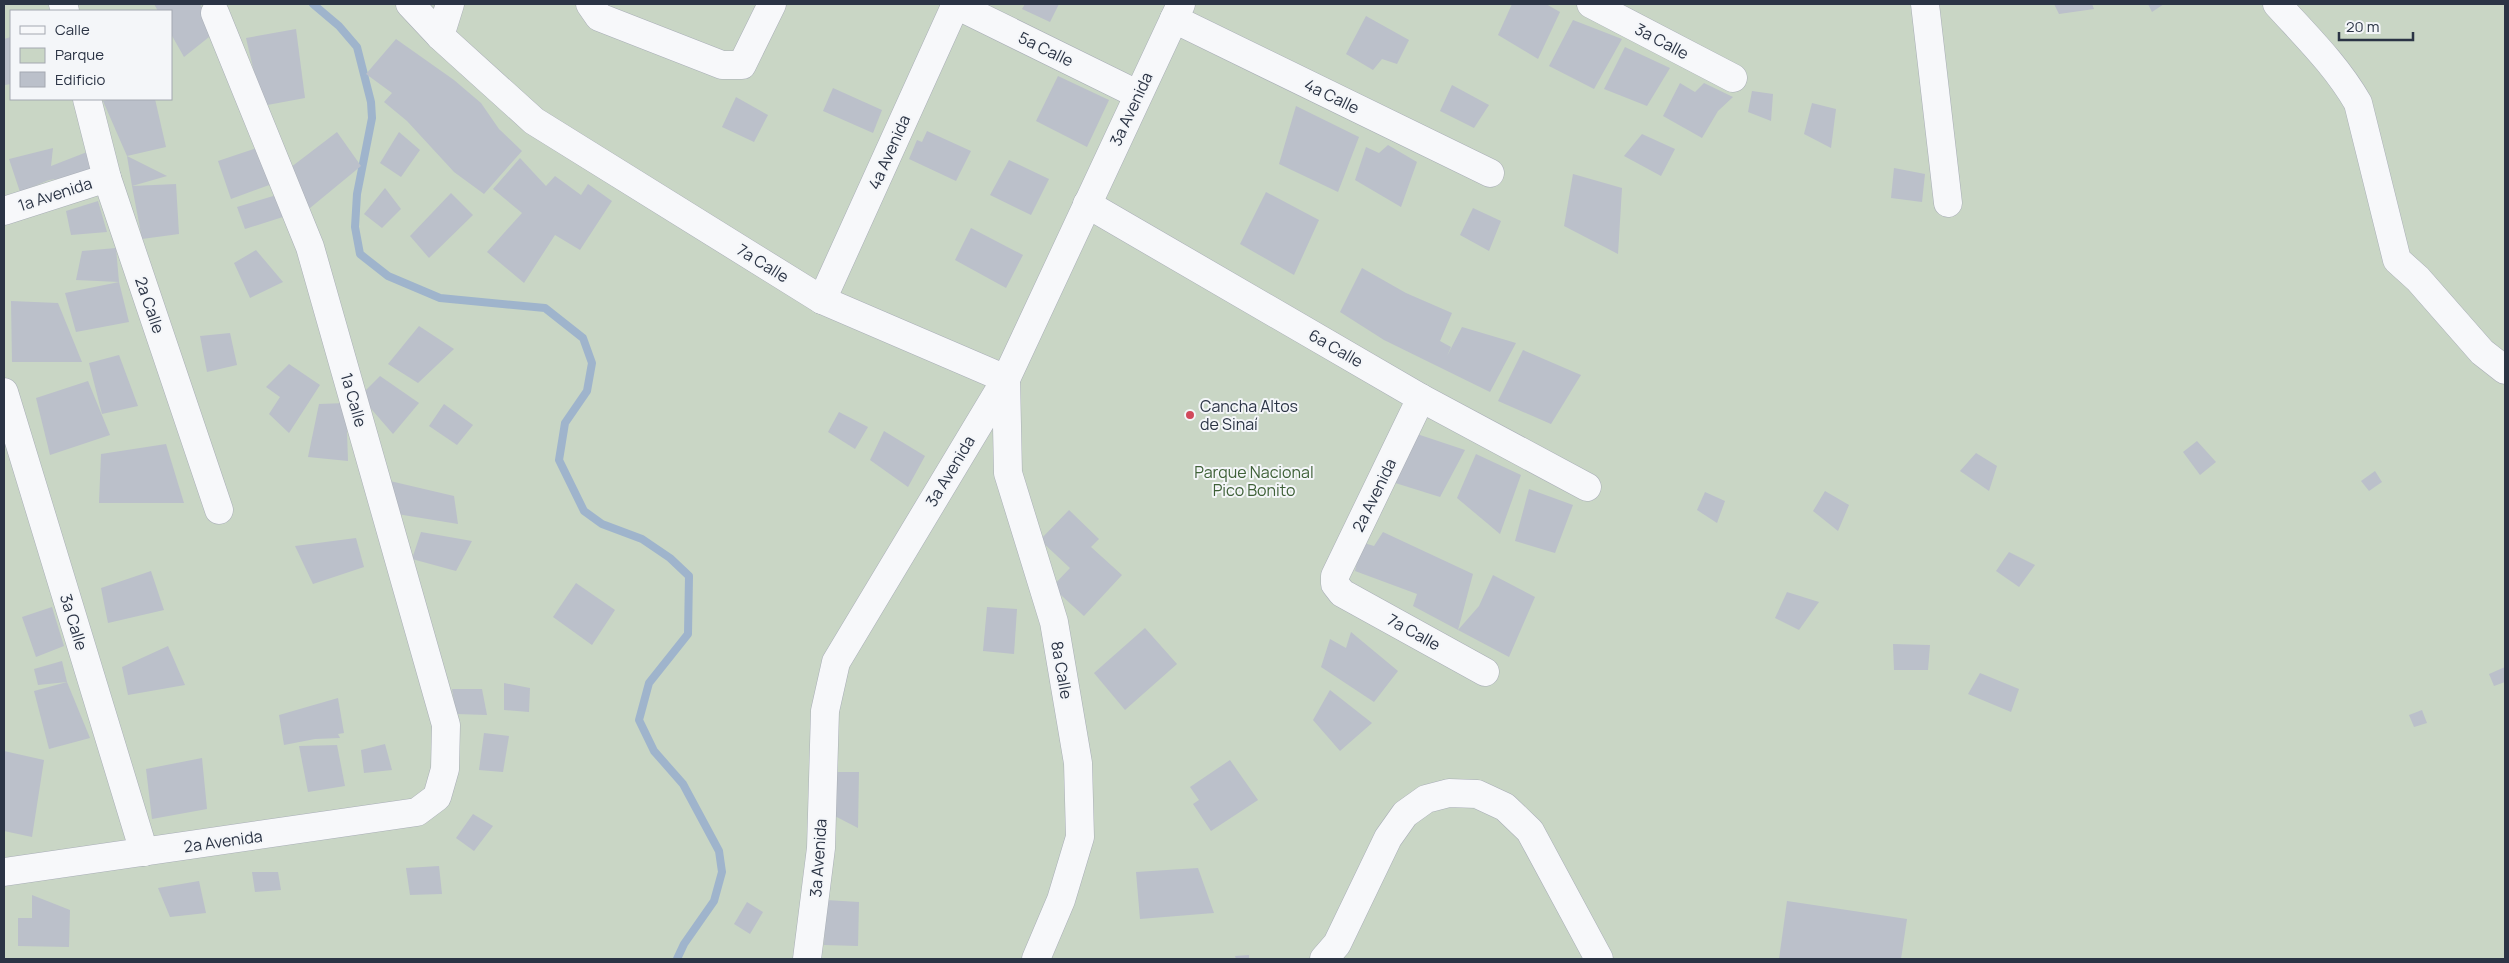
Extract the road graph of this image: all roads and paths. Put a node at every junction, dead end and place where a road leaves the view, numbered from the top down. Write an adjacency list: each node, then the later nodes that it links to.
1 (410, 4): 11 (street, 7a Calle)
2 (450, 4): 11 (street)
3 (590, 4): 4 (street)
4 (772, 4)
5 (955, 4): 13 (street, 5a Calle); 20 (street, 4a Avenida)
6 (1591, 4): 12 (street, 3a Calle)
7 (1925, 4): 17 (street)
8 (2277, 4): 21 (street)
9 (1177, 11): 13 (street, 3a Avenida); 15 (street, 4a Calle)
10 (215, 13): 29 (street, 1a Calle)
11 (440, 36): 20 (street, 7a Calle)
12 (1733, 78)
13 (1137, 94): 18 (street, 3a Avenida)
14 (87, 100): 16 (street, 2a Calle)
15 (1490, 173)
16 (107, 178): 19 (street, 1a Avenida); 26 (street, 2a Calle)
17 (1948, 203)
18 (1087, 204): 22 (street, 3a Avenida); 24 (street, 6a Calle)
19 (4, 211)
20 (822, 300): 22 (street, 7a Calle)
21 (2505, 370)
22 (1006, 379): 32 (street, 3a Avenida); 33 (street, 8a Calle)
23 (4, 392): 30 (street, 3a Calle)
24 (1421, 398): 25 (street, 6a Calle); 27 (street, 2a Avenida)
25 (1588, 487)
26 (219, 510)
27 (1342, 593): 28 (street, 7a Calle)
28 (1485, 672)
29 (437, 797): 30 (street, 2a Avenida)
30 (144, 852): 31 (street, 2a Avenida)
31 (4, 872)
32 (807, 959)
33 (1036, 959)
34 (1324, 959): 35 (street)
35 (1599, 959)

